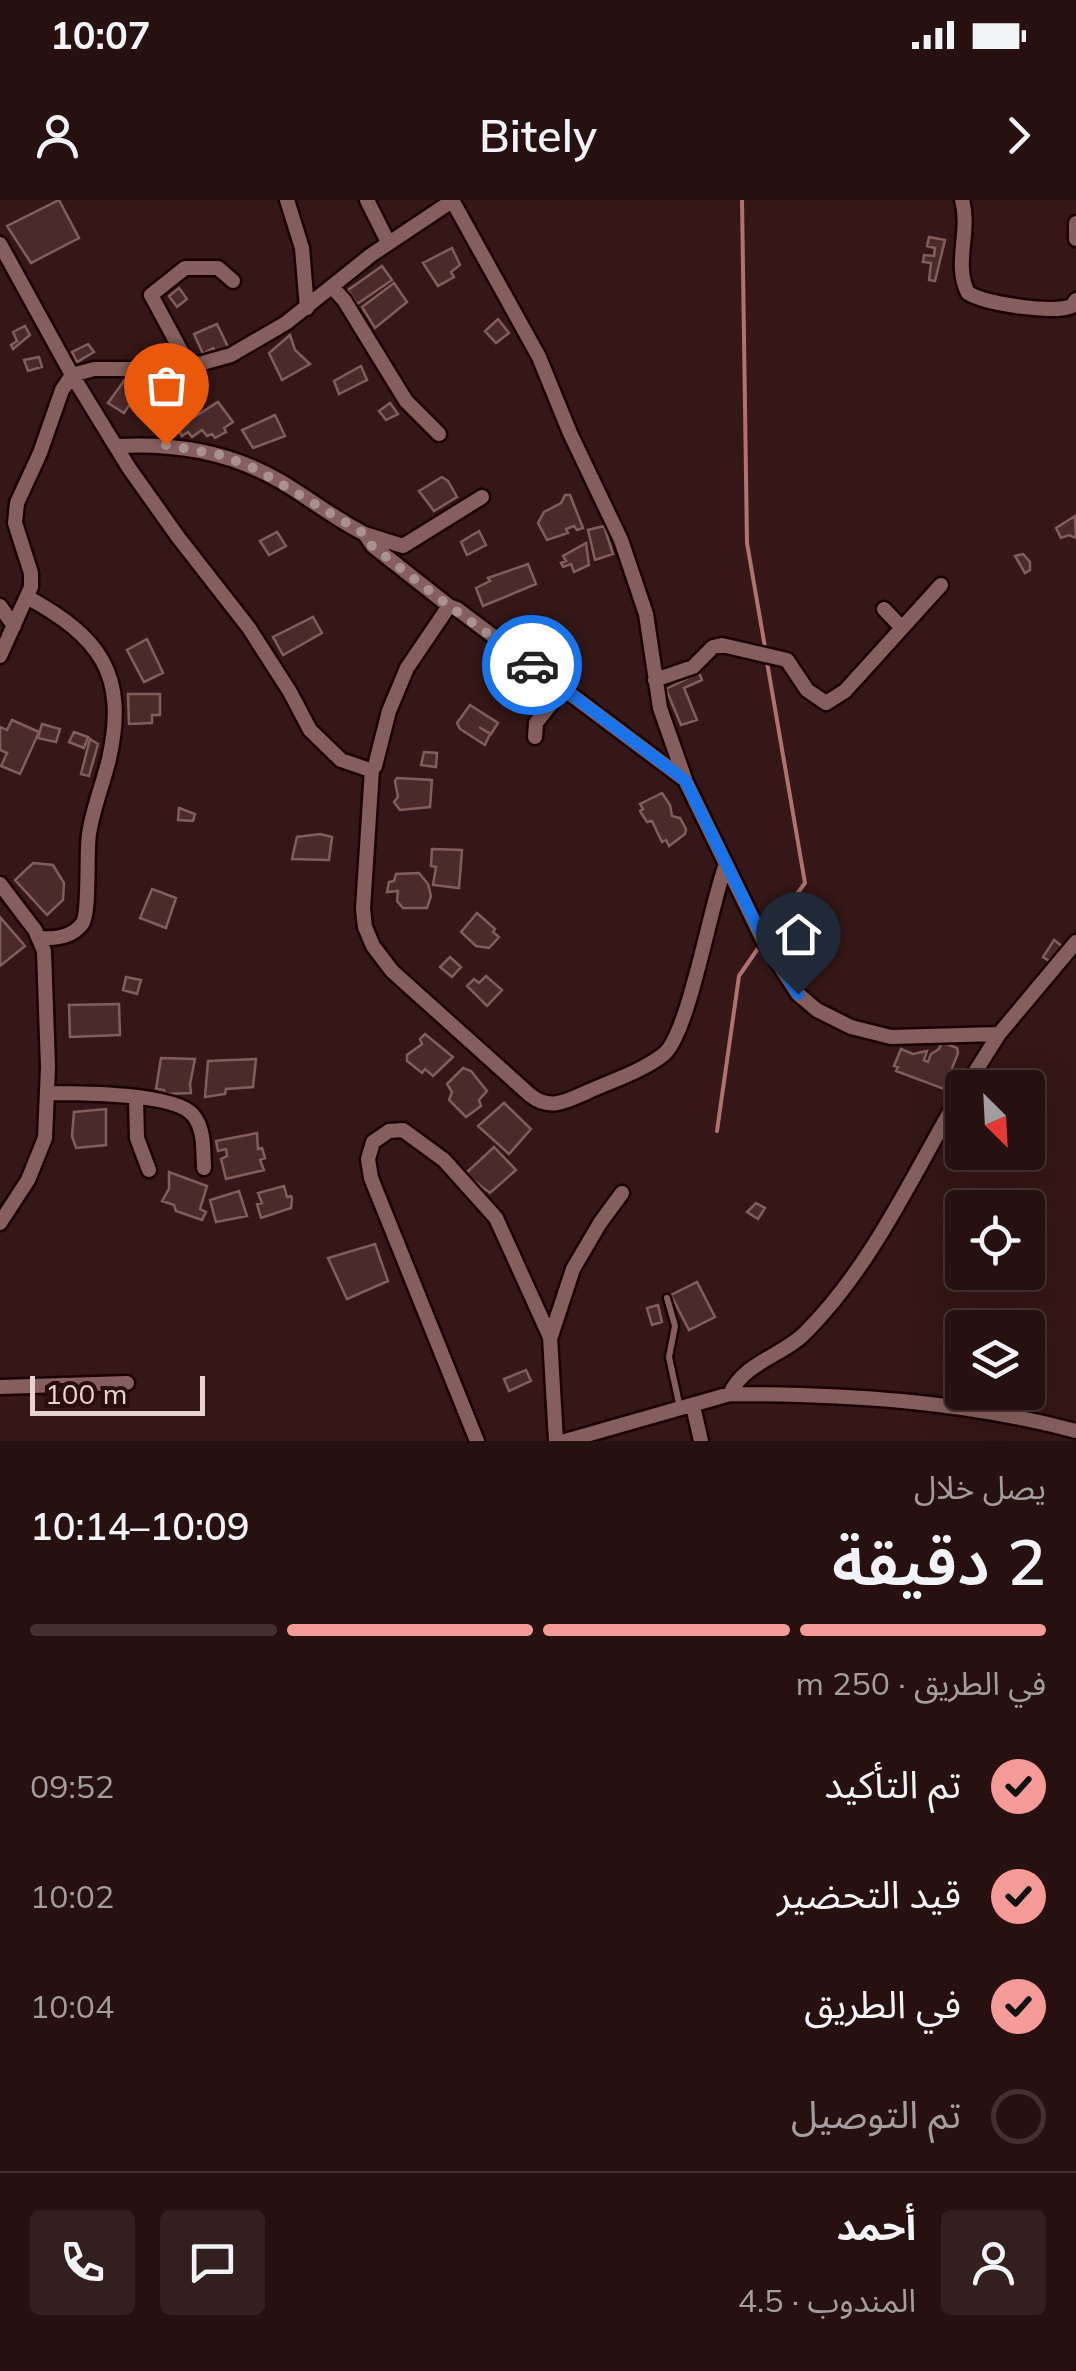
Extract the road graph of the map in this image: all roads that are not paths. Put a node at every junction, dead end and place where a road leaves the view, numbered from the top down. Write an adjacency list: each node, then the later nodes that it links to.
1 (287, 200): 12 (street)
2 (367, 200): 7 (street)
3 (452, 200): 7 (street); 27 (street)
4 (962, 200): 11 (street)
5 (1076, 222): 6 (street)
6 (1076, 239)
7 (388, 242): 10 (street)
8 (0, 244): 14 (street)
9 (234, 281): 13 (street)
10 (332, 287): 12 (street); 15 (street)
11 (1076, 300)
12 (307, 308): 13 (street)
13 (186, 360): 14 (street)
14 (72, 374): 16 (street); 20 (street)
15 (439, 434)
16 (116, 446): 18 (street); 30 (street)
17 (482, 498): 18 (street)
18 (365, 534): 22 (street)
19 (941, 586): 25 (street)
20 (28, 598): 24 (street); 34 (street)
21 (0, 606): 24 (street)
22 (449, 606): 28 (street); 30 (street)
23 (884, 609): 25 (street)
24 (14, 626): 26 (street)
25 (902, 628): 27 (street)
26 (0, 656)
27 (655, 680): 31 (street)
28 (564, 689): 29 (street); 31 (street)
29 (535, 737)
30 (372, 769): 32 (street)
31 (685, 780): 32 (street)
32 (726, 864): 36 (street)
33 (0, 884): 34 (street)
34 (40, 938): 38 (street)
35 (1076, 942): 36 (street)
36 (1000, 1034): 37 (street)
37 (976, 1070)
38 (48, 1093): 39 (street); 44 (street)
39 (136, 1098): 41 (street); 42 (street)
40 (945, 1122): 49 (street)
41 (204, 1168)
42 (149, 1170)
43 (622, 1193): 46 (street)
44 (0, 1223)
45 (667, 1298): 50 (lane)
46 (550, 1337): 52 (street); 53 (street)
47 (128, 1383): 48 (street)
48 (0, 1387)
49 (730, 1394): 50 (street); 51 (street)
50 (687, 1408): 54 (street); 55 (street)
51 (1076, 1431)
52 (478, 1441)
53 (556, 1441)
54 (566, 1441)
55 (702, 1441)

